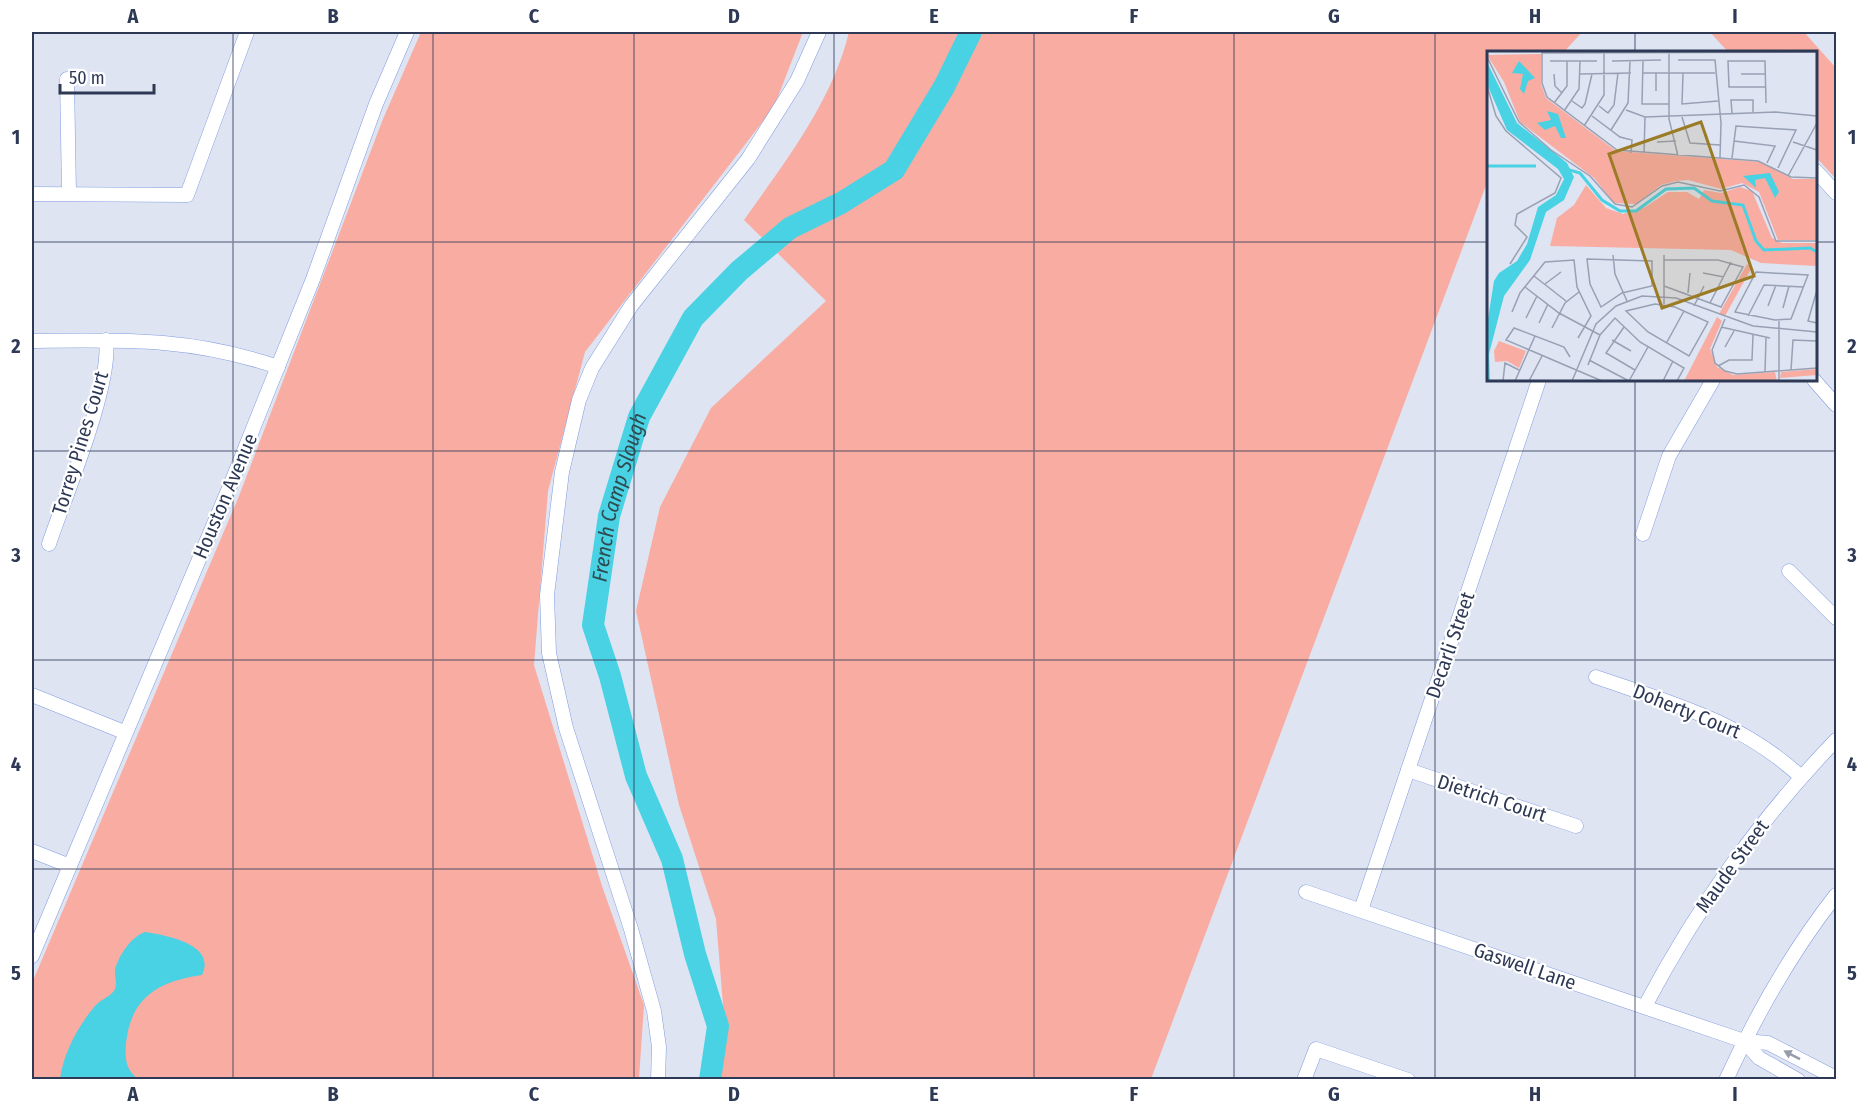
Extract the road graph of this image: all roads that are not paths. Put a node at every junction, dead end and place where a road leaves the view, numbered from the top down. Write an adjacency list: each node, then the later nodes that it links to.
1 (247, 32): 8 (street)
2 (408, 32): 11 (street, Houston Avenue)
3 (819, 32): 36 (street)
4 (67, 79): 8 (street)
5 (1817, 173): 6 (street)
6 (1836, 193)
7 (32, 194): 8 (street)
8 (69, 194)
9 (106, 340): 10 (street); 11 (street); 17 (street, Torrey Pines Court)
10 (32, 341)
11 (278, 367): 22 (street, Houston Avenue)
12 (1539, 381): 24 (street, Decarli Street)
13 (1712, 381): 16 (street)
14 (1815, 381): 15 (street)
15 (1836, 405)
16 (1643, 534)
17 (49, 544)
18 (1789, 571): 19 (street)
19 (1836, 618)
20 (1596, 677): 25 (street, Doherty Court)
21 (32, 695): 22 (street)
22 (124, 732): 28 (street, Houston Avenue)
23 (1836, 740): 25 (street, Maude Street)
24 (1408, 770): 26 (street, Dietrich Court); 31 (street, Decarli Street)
25 (1801, 777): 33 (street, Maude Street)
26 (1576, 826)
27 (32, 850): 28 (street)
28 (70, 866): 32 (street, Houston Avenue)
29 (1306, 892): 31 (street, Gaswell Lane)
30 (1836, 895): 34 (street)
31 (1361, 910): 33 (street, Gaswell Lane)
32 (32, 956)
33 (1646, 1006): 34 (street, Gaswell Lane)
34 (1744, 1041): 35 (street, Gaswell Lane, one-way to 34); 39 (street); 40 (street, Gaswell Lane)
35 (1836, 1078)
36 (658, 1080)
37 (1304, 1080): 38 (street)
38 (1408, 1080)
39 (1726, 1080)
40 (1798, 1080)

